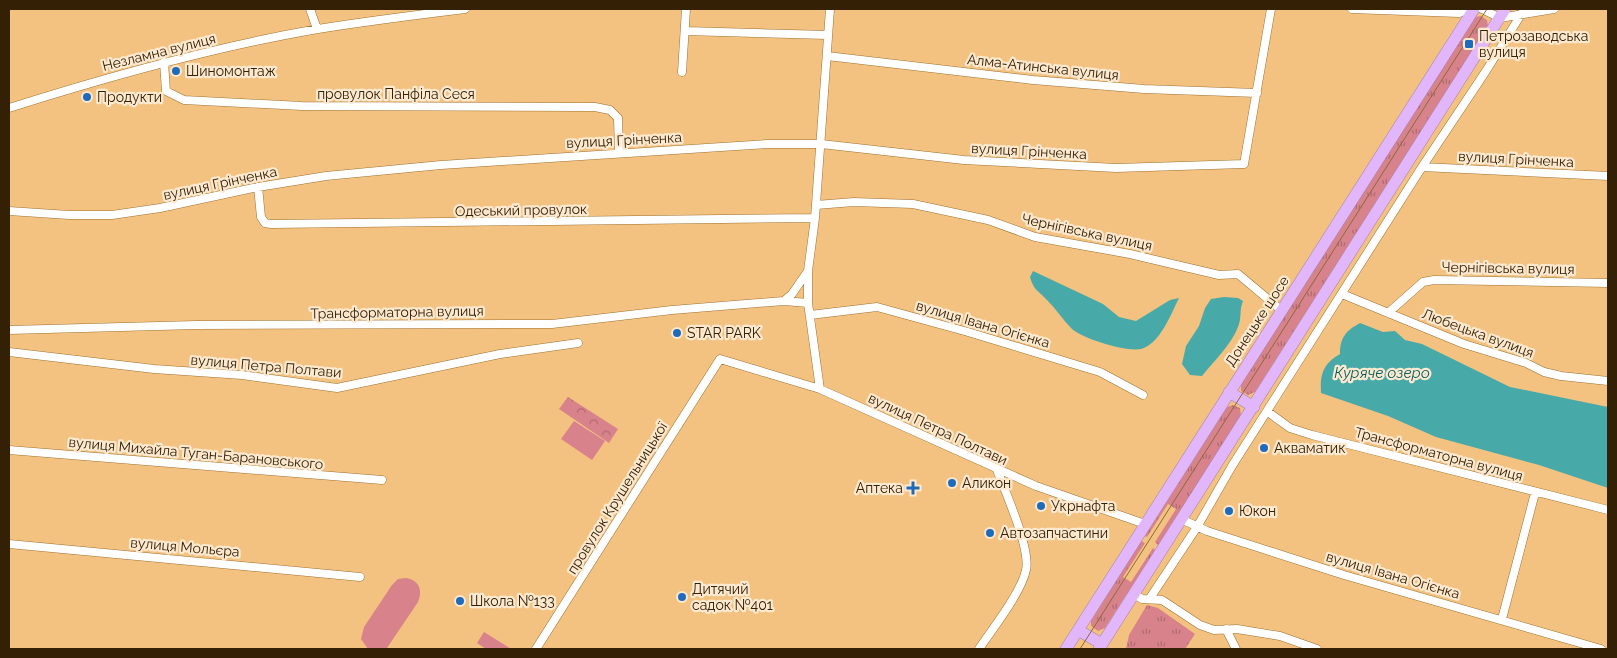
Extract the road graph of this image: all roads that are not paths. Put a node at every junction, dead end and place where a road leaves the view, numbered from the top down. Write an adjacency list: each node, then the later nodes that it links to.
1 (310, 9): 13 (street)
2 (465, 9): 13 (street, Незламна вулиця)
3 (686, 9): 14 (street)
4 (830, 9): 15 (street)
5 (1271, 9): 19 (street)
6 (1352, 9): 7 (street)
7 (1468, 9)
8 (1474, 9): 36 (highway, Донецьке шосе)
9 (1482, 9): 11 (street)
10 (1554, 9): 12 (street)
11 (1503, 13): 12 (street); 32 (highway)
12 (1522, 13): 23 (street)
13 (317, 29): 17 (street, Незламна вулиця)
14 (684, 31): 15 (street); 18 (street)
15 (828, 35): 16 (street)
16 (827, 56): 19 (street, Алма-Атинська вулиця); 21 (street)
17 (164, 62): 20 (street, Незламна вулиця); 22 (street, провулок Панфіла Сеся)
18 (682, 72)
19 (1257, 93): 21 (street, вулиця Грінченка)
20 (9, 108)
21 (821, 144): 22 (street, вулиця Грінченка); 26 (street)
22 (619, 153): 25 (street, вулиця Грінченка)
23 (1422, 167): 24 (street, вулиця Грінченка); 31 (street)
24 (1608, 176)
25 (258, 187): 27 (street, вулиця Грінченка); 28 (street, Одеський провулок)
26 (816, 204): 28 (street); 36 (street, Чернігівська вулиця)
27 (9, 211)
28 (815, 218): 29 (street)
29 (808, 271): 33 (street); 34 (street)
30 (1608, 283): 37 (street, Чернігівська вулиця)
31 (1342, 294): 35 (street); 37 (street, Любецька вулиця)
32 (1322, 298): 35 (street); 47 (highway)
33 (784, 301): 34 (street, Трансформаторна вулиця); 39 (street, Трансформаторна вулиця)
34 (808, 303): 38 (street)
35 (1335, 306): 48 (street)
36 (1281, 310): 45 (highway, Донецьке шосе)
37 (1388, 313): 43 (street, Любецька вулиця)
38 (810, 315): 44 (street); 46 (street, вулиця Івана Огієнка)
39 (9, 330)
40 (578, 343): 41 (street, вулиця Петра Полтави)
41 (9, 352)
42 (720, 359): 44 (street, вулиця Петра Полтави); 65 (street, провулок Крушельницької)
43 (1608, 381)
44 (820, 389): 50 (street, вулиця Петра Полтави)
45 (1229, 392): 47 (highway); 55 (highway, Донецьке шосе)
46 (1143, 396)
47 (1254, 407): 54 (highway)
48 (1268, 412): 52 (street, Трансформаторна вулиця); 56 (street)
49 (9, 450): 51 (street, вулиця Михайла Туган-Барановського)
50 (997, 470): 55 (street, вулиця Петра Полтави); 66 (street)
51 (382, 480)
52 (1535, 492): 53 (street, Трансформаторна вулиця); 61 (street)
53 (1608, 510)
54 (1182, 519): 56 (street, вулиця Івана Огієнка); 59 (highway)
55 (1145, 524): 62 (highway, Донецьке шосе)
56 (1197, 527): 60 (street); 61 (street, вулиця Івана Огієнка)
57 (9, 544): 58 (street, вулиця Мольєра)
58 (360, 577)
59 (1134, 594): 60 (street); 64 (highway)
60 (1150, 598): 63 (street)
61 (1502, 619): 70 (street, вулиця Івана Огієнка)
62 (1078, 630): 64 (highway); 67 (highway, Донецьке шосе)
63 (1226, 630): 68 (street); 69 (street)
64 (1100, 647)
65 (536, 649)
66 (979, 649)
67 (1066, 649)
68 (1236, 649)
69 (1316, 649)
70 (1601, 649)

